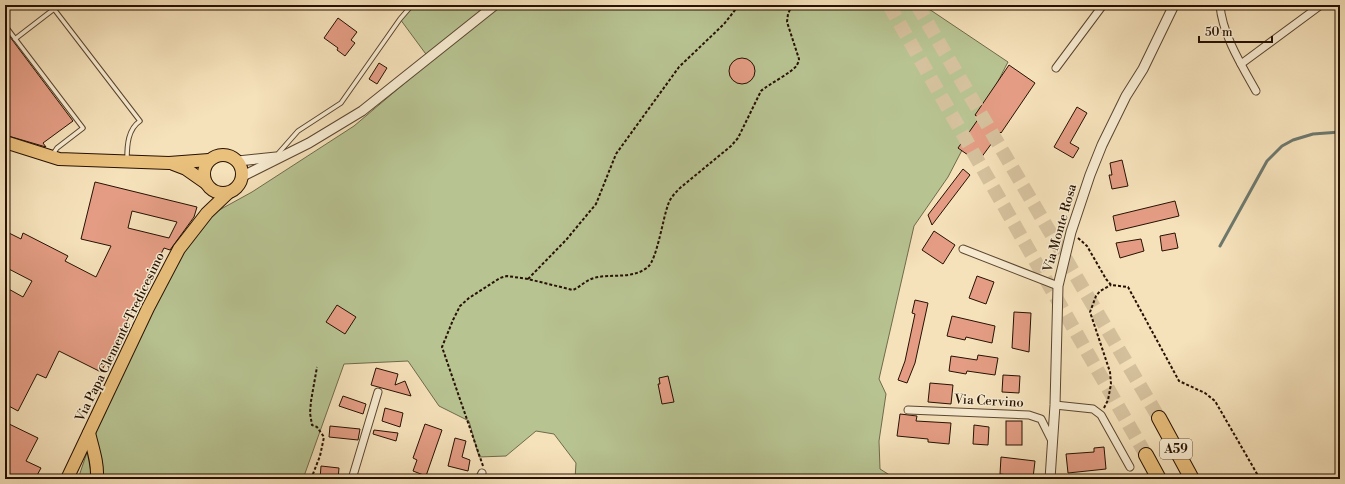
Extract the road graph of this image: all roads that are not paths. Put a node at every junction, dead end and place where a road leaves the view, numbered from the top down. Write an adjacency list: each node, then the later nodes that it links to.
1 (412, 5): 13 (lane)
2 (495, 5): 13 (street)
3 (1103, 5): 10 (street)
4 (1174, 5): 24 (street, Via Monte Rosa)
5 (1220, 5): 9 (street)
6 (1321, 5): 9 (street)
7 (5, 29): 8 (lane)
8 (15, 38): 14 (lane); 16 (lane)
9 (1241, 64): 11 (street)
10 (1056, 68)
11 (1256, 91)
12 (5, 142): 14 (main road)
13 (278, 156): 17 (street); 19 (street)
14 (51, 157): 16 (main road)
15 (209, 160): 17 (main road); 18 (main road); 20 (main road)
16 (128, 161): 18 (main road)
17 (238, 161): 19 (main road)
18 (170, 163): 20 (main road)
19 (243, 176): 21 (main road)
20 (209, 186): 21 (main road); 22 (main road, Via Papa Clemente Tredicesimo)
21 (228, 193): 22 (main road, Via Papa Clemente Tredicesimo)
22 (207, 213): 29 (main road, Via Papa Clemente Tredicesimo)
23 (963, 249): 24 (street)
24 (1058, 286): 26 (street, Via Monte Rosa)
25 (378, 392): 35 (street)
26 (1055, 405): 30 (street, Via Monte Rosa); 32 (street)
27 (908, 410): 30 (street, Via Cervino)
28 (1159, 418): 38 (highway, A59)
29 (89, 433): 33 (main road, Via Papa Clemente Tredicesimo); 34 (main road)
30 (1053, 444): 36 (street, Via Monte Rosa)
31 (1146, 455): 37 (highway, A59)
32 (1130, 467)
33 (67, 479)
34 (97, 479)
35 (352, 479)
36 (1050, 479)
37 (1159, 479)
38 (1192, 479)

